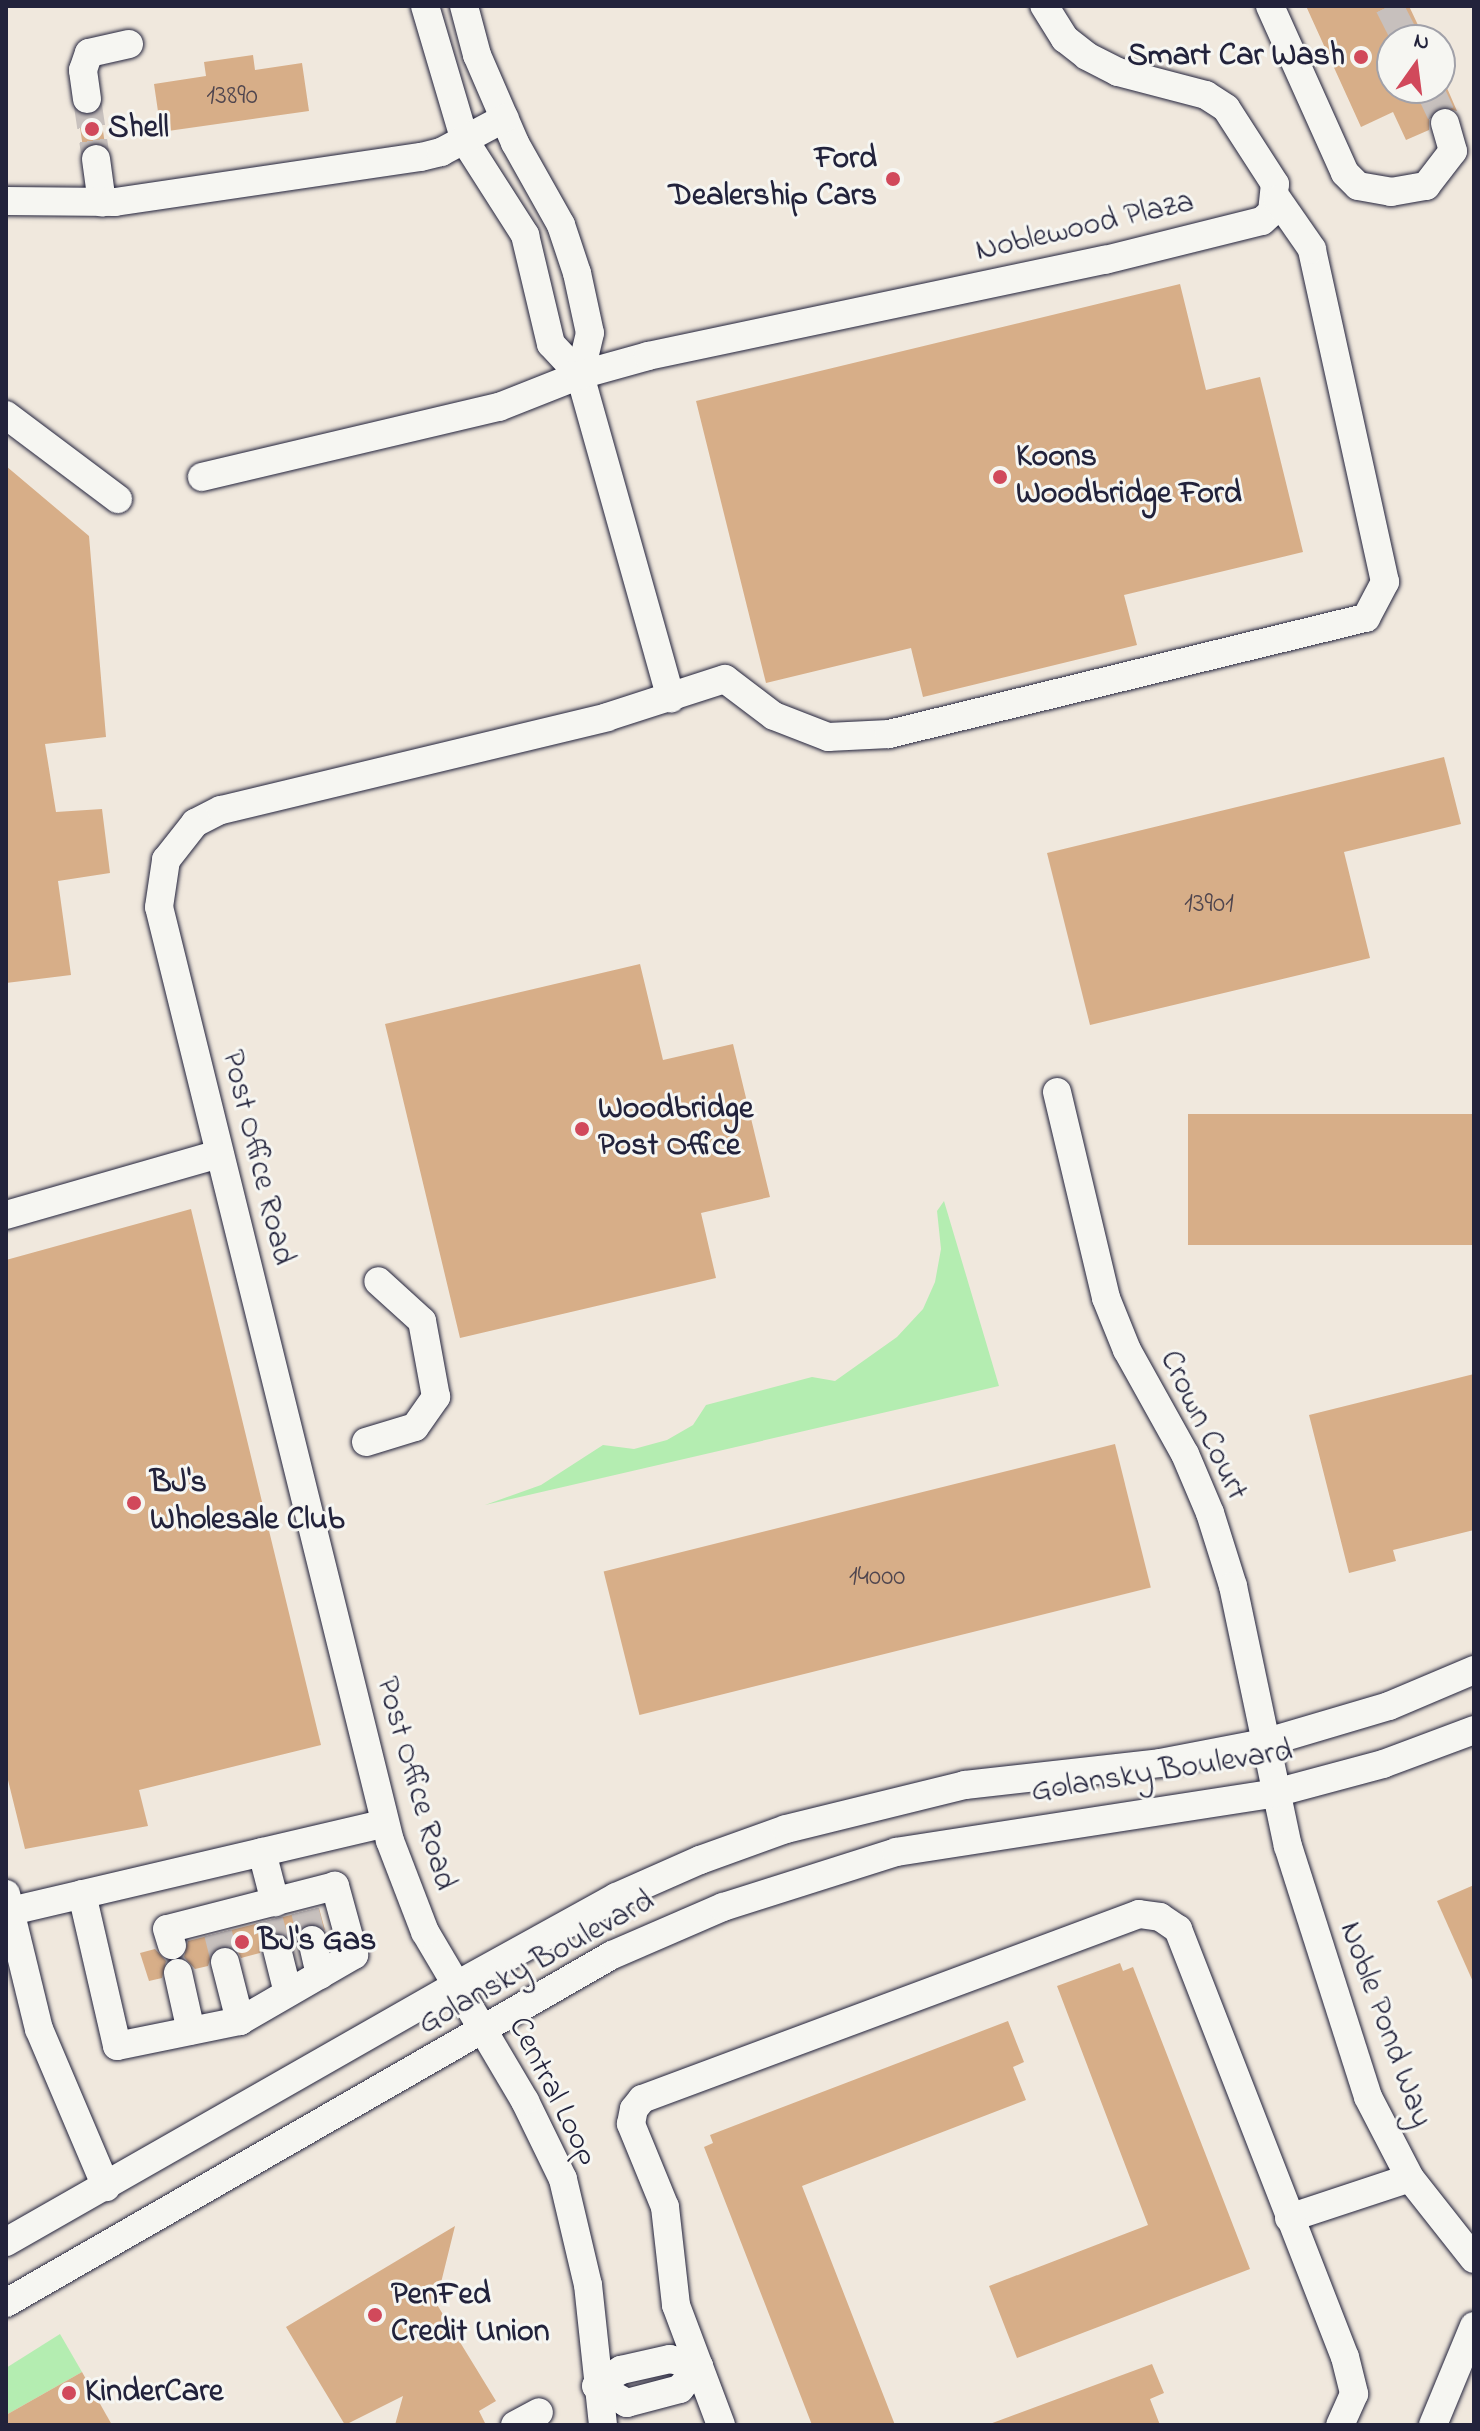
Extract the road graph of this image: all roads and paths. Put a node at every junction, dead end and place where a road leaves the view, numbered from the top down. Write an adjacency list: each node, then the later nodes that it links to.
1 (425, 6): 9 (street)
2 (464, 6): 7 (street)
3 (1044, 6): 11 (street)
4 (1270, 6): 8 (street)
5 (129, 44): 6 (street)
6 (87, 99)
7 (505, 118): 9 (street); 14 (street)
8 (1445, 123)
9 (465, 141): 13 (street); 14 (street)
10 (96, 159): 13 (street)
11 (1278, 200): 14 (street, Noblewood Plaza); 18 (street, Post Office Road)
12 (6, 201): 13 (street)
13 (102, 203)
14 (580, 375): 16 (street, Noblewood Plaza); 18 (street)
15 (6, 415): 17 (street)
16 (202, 477)
17 (118, 499)
18 (671, 698): 20 (street, Post Office Road)
19 (1057, 1092): 26 (street, Crown Court)
20 (219, 1154): 21 (street); 28 (street, Post Office Road)
21 (6, 1215)
22 (378, 1281): 23 (street)
23 (366, 1442)
24 (1474, 1670): 26 (street, Golansky Boulevard)
25 (1474, 1730): 27 (street, Golansky Boulevard)
26 (1264, 1743): 27 (street, Crown Court); 39 (street, Golansky Boulevard)
27 (1275, 1793): 43 (street, Golansky Boulevard); 44 (street, Noble Pond Way)
28 (385, 1823): 29 (street); 39 (street, Post Office Road)
29 (262, 1852): 30 (street); 32 (street)
30 (82, 1894): 31 (street); 42 (street)
31 (8, 1902): 45 (street)
32 (283, 1906): 34 (street); 38 (street)
33 (312, 1940): 38 (street)
34 (172, 1945)
35 (277, 1949): 40 (street)
36 (225, 1962): 41 (street)
37 (178, 1973): 42 (street)
38 (320, 1975): 40 (street)
39 (455, 1986): 43 (street, Central Loop); 45 (street, Golansky Boulevard)
40 (288, 1993): 41 (street)
41 (240, 2021): 42 (street)
42 (191, 2031)
43 (483, 2031): 49 (street, Golansky Boulevard); 52 (street, Central Loop)
44 (1410, 2178): 46 (street); 48 (street, Noble Pond Way)
45 (106, 2187): 47 (street, Golansky Boulevard)
46 (1289, 2218): 51 (street); 55 (street)
47 (6, 2242)
48 (1474, 2259)
49 (6, 2303)
50 (1474, 2326): 56 (street)
51 (699, 2366): 52 (street); 54 (street)
52 (596, 2386): 53 (street, Central Loop)
53 (603, 2425)
54 (721, 2425)
55 (1340, 2425)
56 (1433, 2425)

